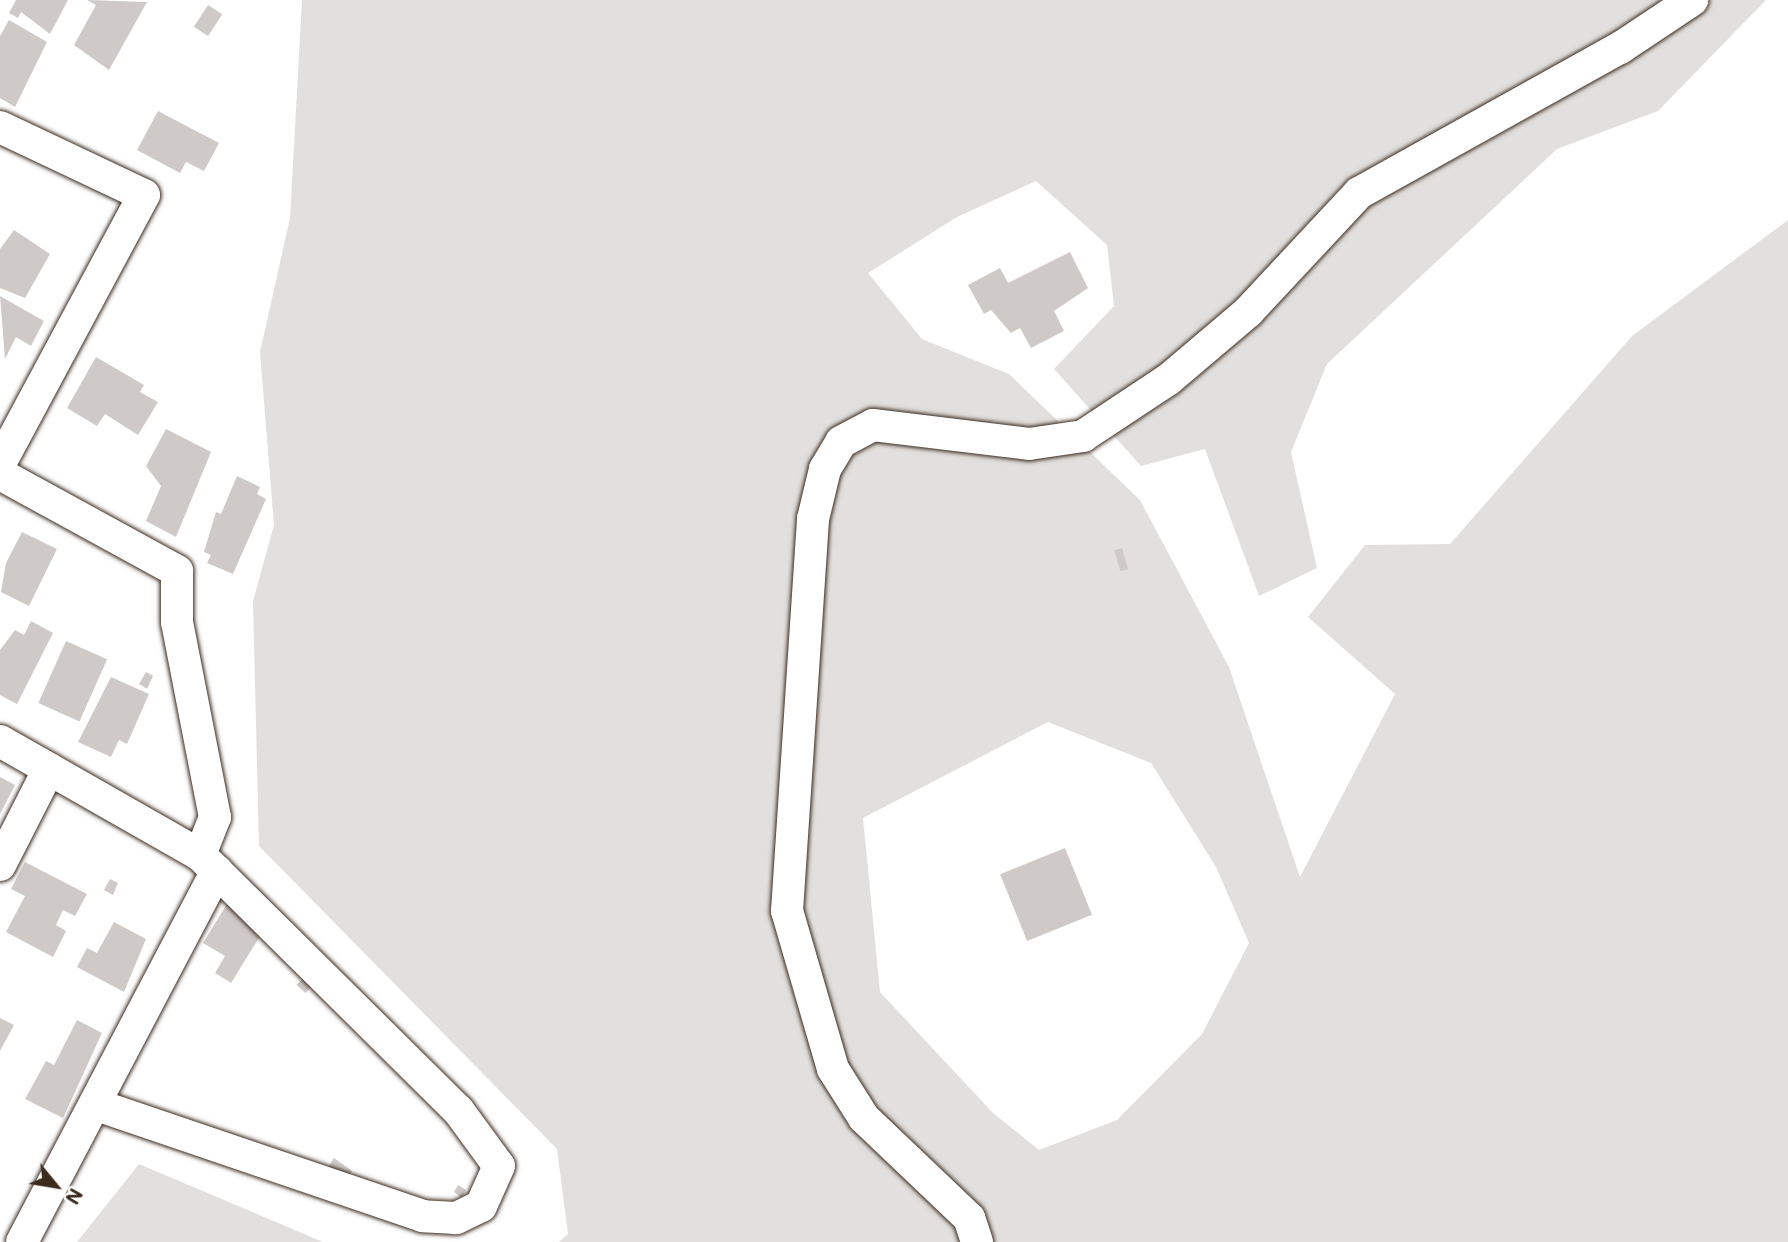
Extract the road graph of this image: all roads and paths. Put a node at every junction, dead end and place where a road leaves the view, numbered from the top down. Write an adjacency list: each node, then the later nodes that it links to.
1 (1692, 0): 11 (street)
2 (0, 127): 3 (street)
3 (0, 463)
4 (0, 474): 7 (street)
5 (0, 741): 6 (street)
6 (49, 769): 7 (street); 8 (street)
7 (209, 863): 9 (street); 9 (street)
8 (0, 865)
9 (99, 1106): 10 (street)
10 (22, 1242)
11 (977, 1242)

